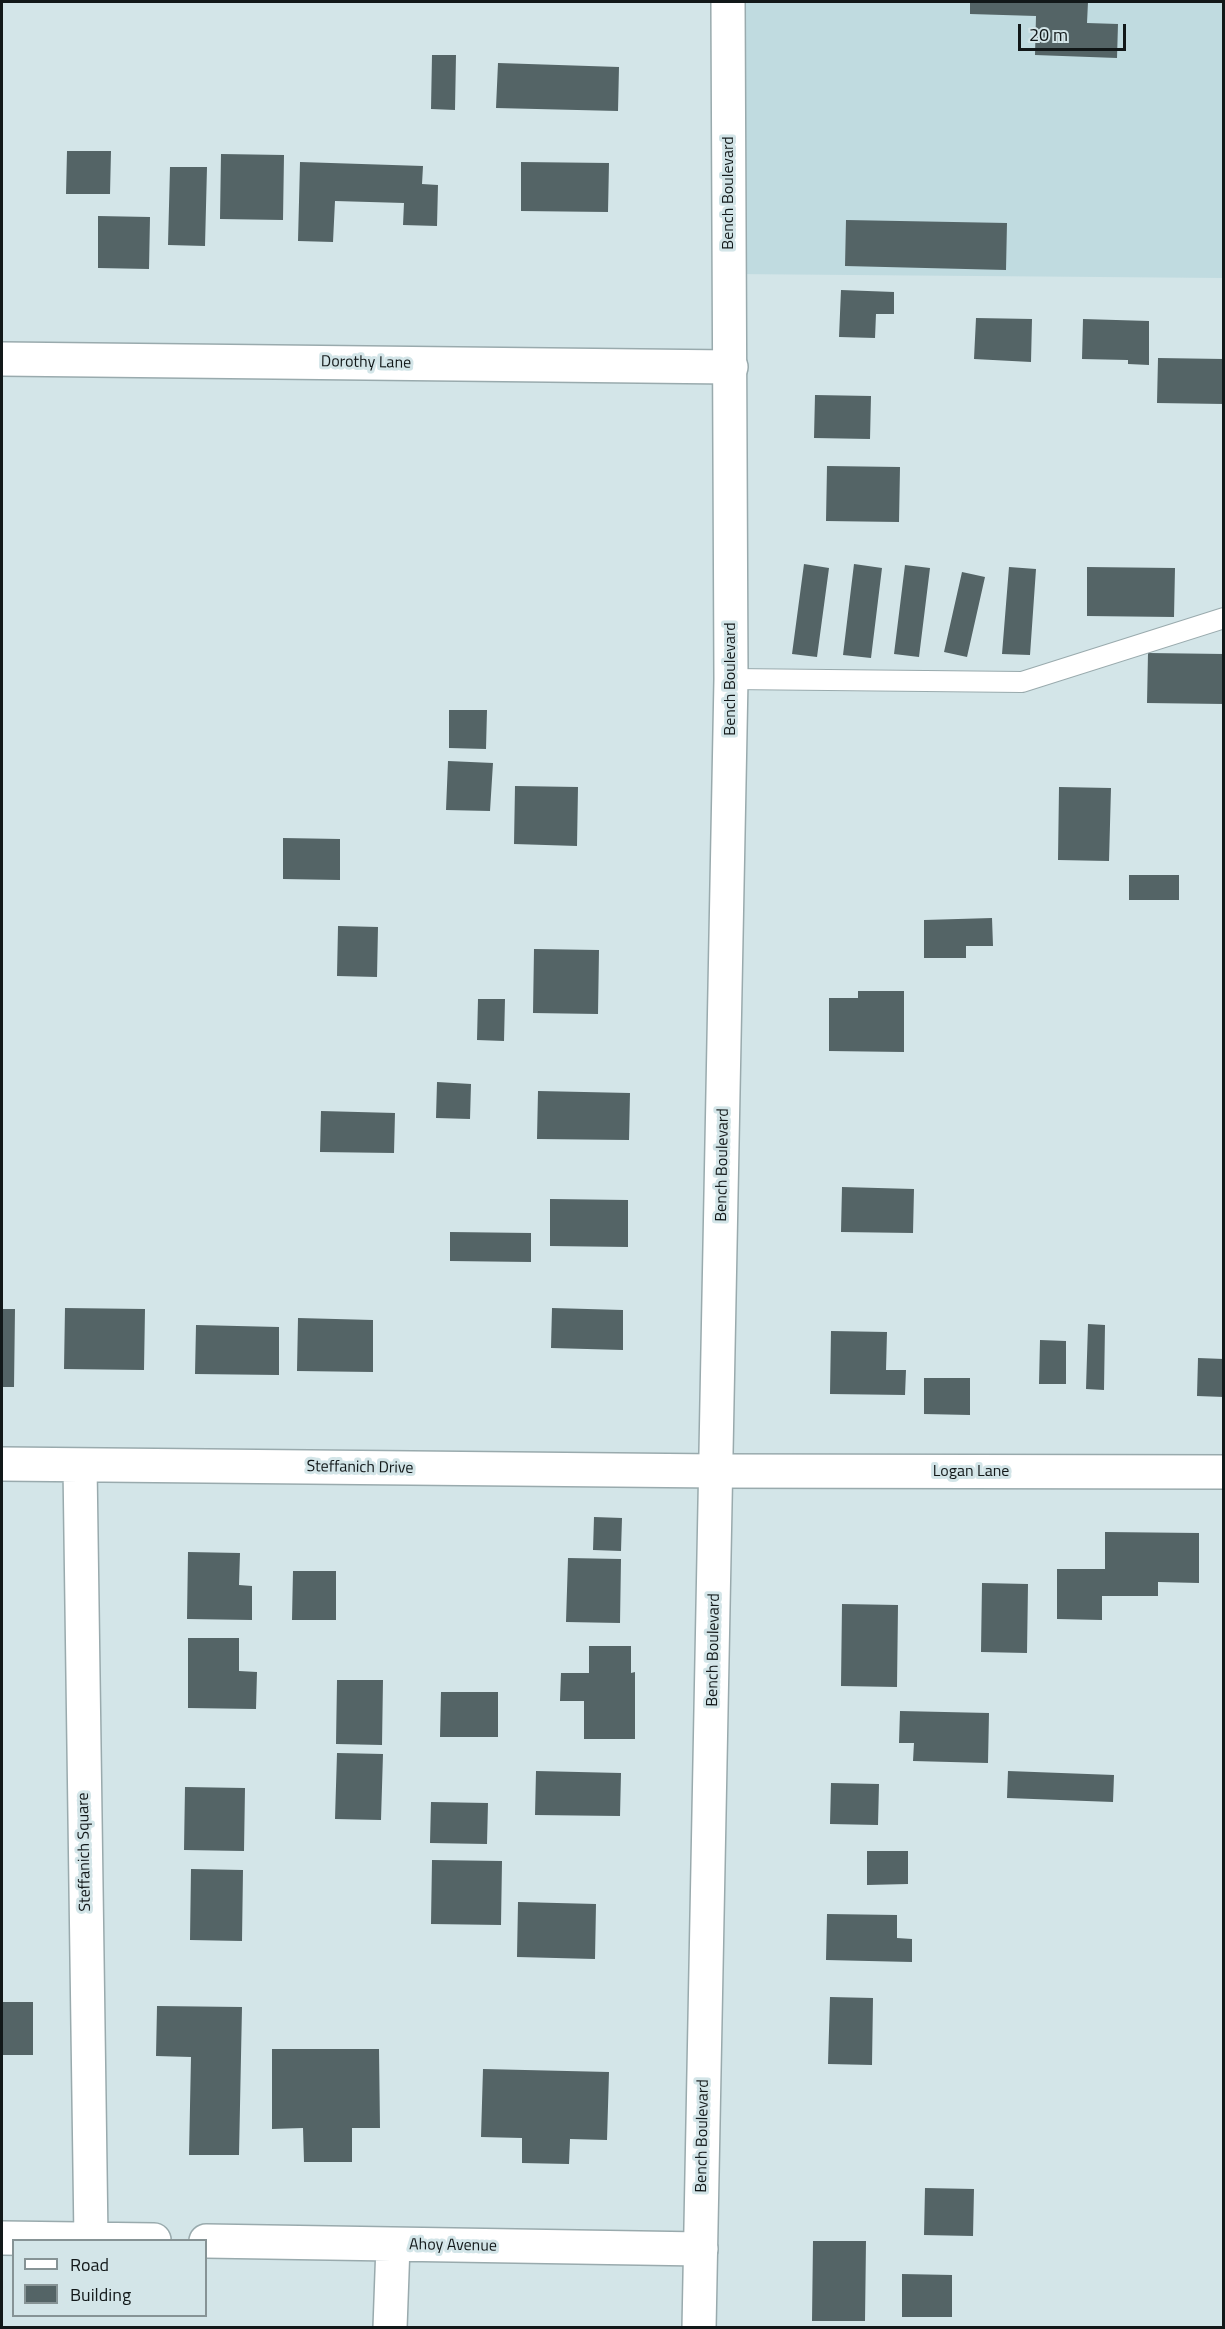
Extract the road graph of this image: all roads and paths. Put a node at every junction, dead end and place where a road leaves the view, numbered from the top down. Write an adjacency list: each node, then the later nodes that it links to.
1 (728, 2): 3 (street, Bench Boulevard)
2 (2, 359): 3 (street, Dorothy Lane)
3 (731, 367): 5 (street, Bench Boulevard)
4 (1224, 618): 5 (lane)
5 (732, 679): 8 (street, Bench Boulevard)
6 (2, 1464): 7 (street, Steffanich Drive)
7 (80, 1465): 8 (street, Steffanich Drive); 11 (street, Steffanich Square)
8 (718, 1471): 9 (street, Logan Lane); 14 (street, Bench Boulevard)
9 (1224, 1472)
10 (2, 2238): 11 (street)
11 (91, 2239)
12 (207, 2241): 13 (street, Ahoy Avenue)
13 (393, 2245): 14 (street, Ahoy Avenue); 15 (street)
14 (701, 2249): 16 (street, Bench Boulevard)
15 (390, 2328)
16 (699, 2328)

